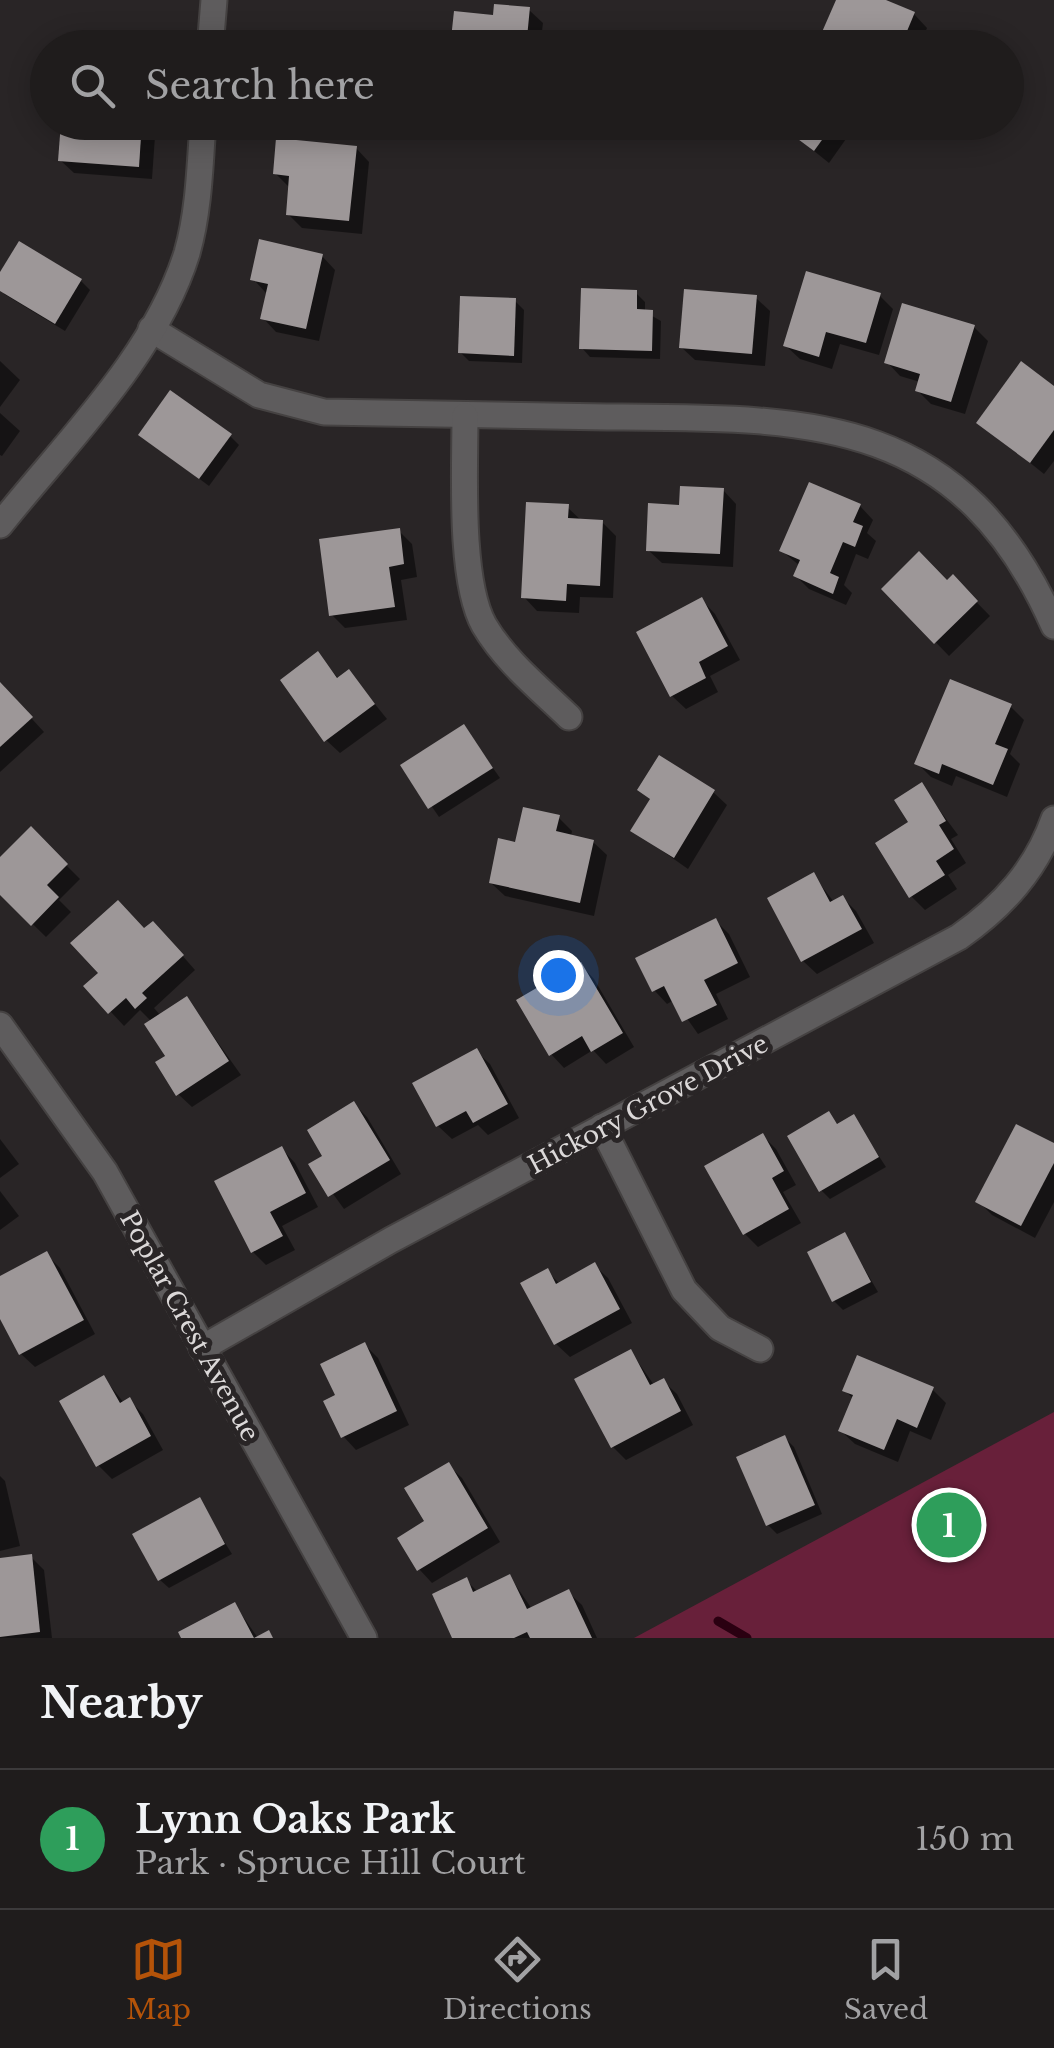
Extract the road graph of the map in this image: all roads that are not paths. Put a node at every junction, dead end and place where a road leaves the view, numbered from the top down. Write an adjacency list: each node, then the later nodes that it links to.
1 (214, 0): 2 (street)
2 (212, 30)
3 (202, 140): 4 (street)
4 (151, 329): 5 (street); 6 (street)
5 (464, 416): 7 (street); 8 (street)
6 (0, 525)
7 (1054, 626)
8 (569, 716)
9 (1054, 818): 11 (street, Hickory Grove Drive)
10 (0, 1025): 12 (street, Poplar Crest Avenue)
11 (602, 1127): 12 (street, Hickory Grove Drive); 13 (street)
12 (202, 1348): 14 (street, Poplar Crest Avenue)
13 (760, 1350)
14 (364, 1638)

